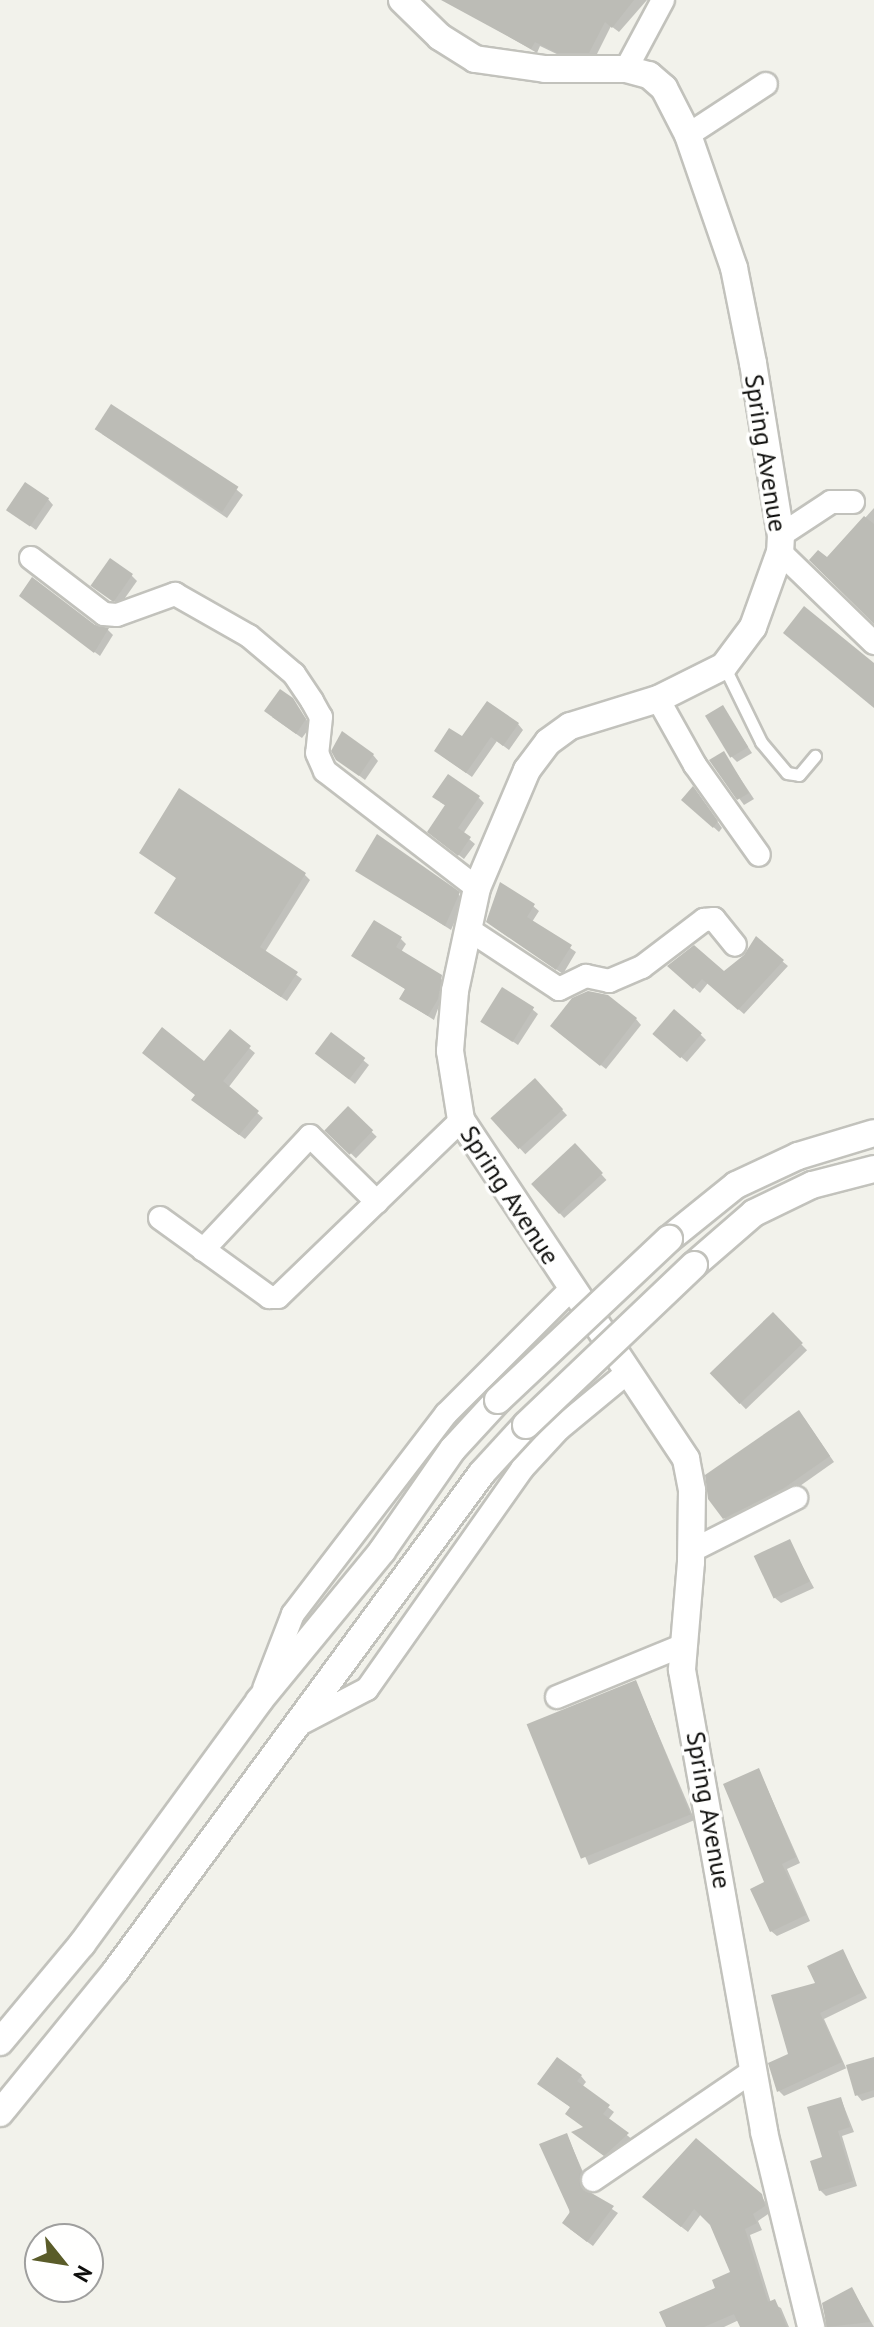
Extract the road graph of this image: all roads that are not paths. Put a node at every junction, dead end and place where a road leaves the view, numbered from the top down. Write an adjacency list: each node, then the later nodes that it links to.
1 (663, 0): 3 (street)
2 (407, 2): 3 (street, Spring Avenue)
3 (626, 69): 5 (street, Spring Avenue)
4 (766, 84): 5 (street)
5 (688, 135): 7 (street, Spring Avenue)
6 (853, 502): 7 (street)
7 (781, 544): 9 (street); 10 (street, Spring Avenue)
8 (31, 558): 14 (street)
9 (874, 643)
10 (724, 666): 11 (street, Spring Avenue); 12 (lane)
11 (658, 699): 13 (street); 14 (street, Spring Avenue)
12 (815, 756)
13 (759, 855)
14 (477, 888): 15 (street, Spring Avenue)
15 (468, 929): 16 (street); 17 (street, Spring Avenue)
16 (735, 945)
17 (461, 1120): 20 (street); 23 (street, Spring Avenue)
18 (874, 1133): 29 (street, bridge)
19 (874, 1169): 30 (street, bridge)
20 (377, 1202): 22 (street); 22 (street)
21 (160, 1218): 22 (street)
22 (203, 1250)
23 (572, 1288): 24 (street, Spring Avenue); 29 (street)
24 (629, 1371): 26 (street, Spring Avenue); 30 (street)
25 (796, 1498): 26 (street)
26 (691, 1551): 27 (street, Spring Avenue)
27 (684, 1645): 28 (street); 32 (street, Spring Avenue)
28 (557, 1697)
29 (259, 1701): 31 (street)
30 (292, 1728): 33 (street)
31 (0, 2042)
32 (754, 2070): 34 (street); 35 (street, Spring Avenue)
33 (0, 2113)
34 (593, 2180)
35 (811, 2327)

